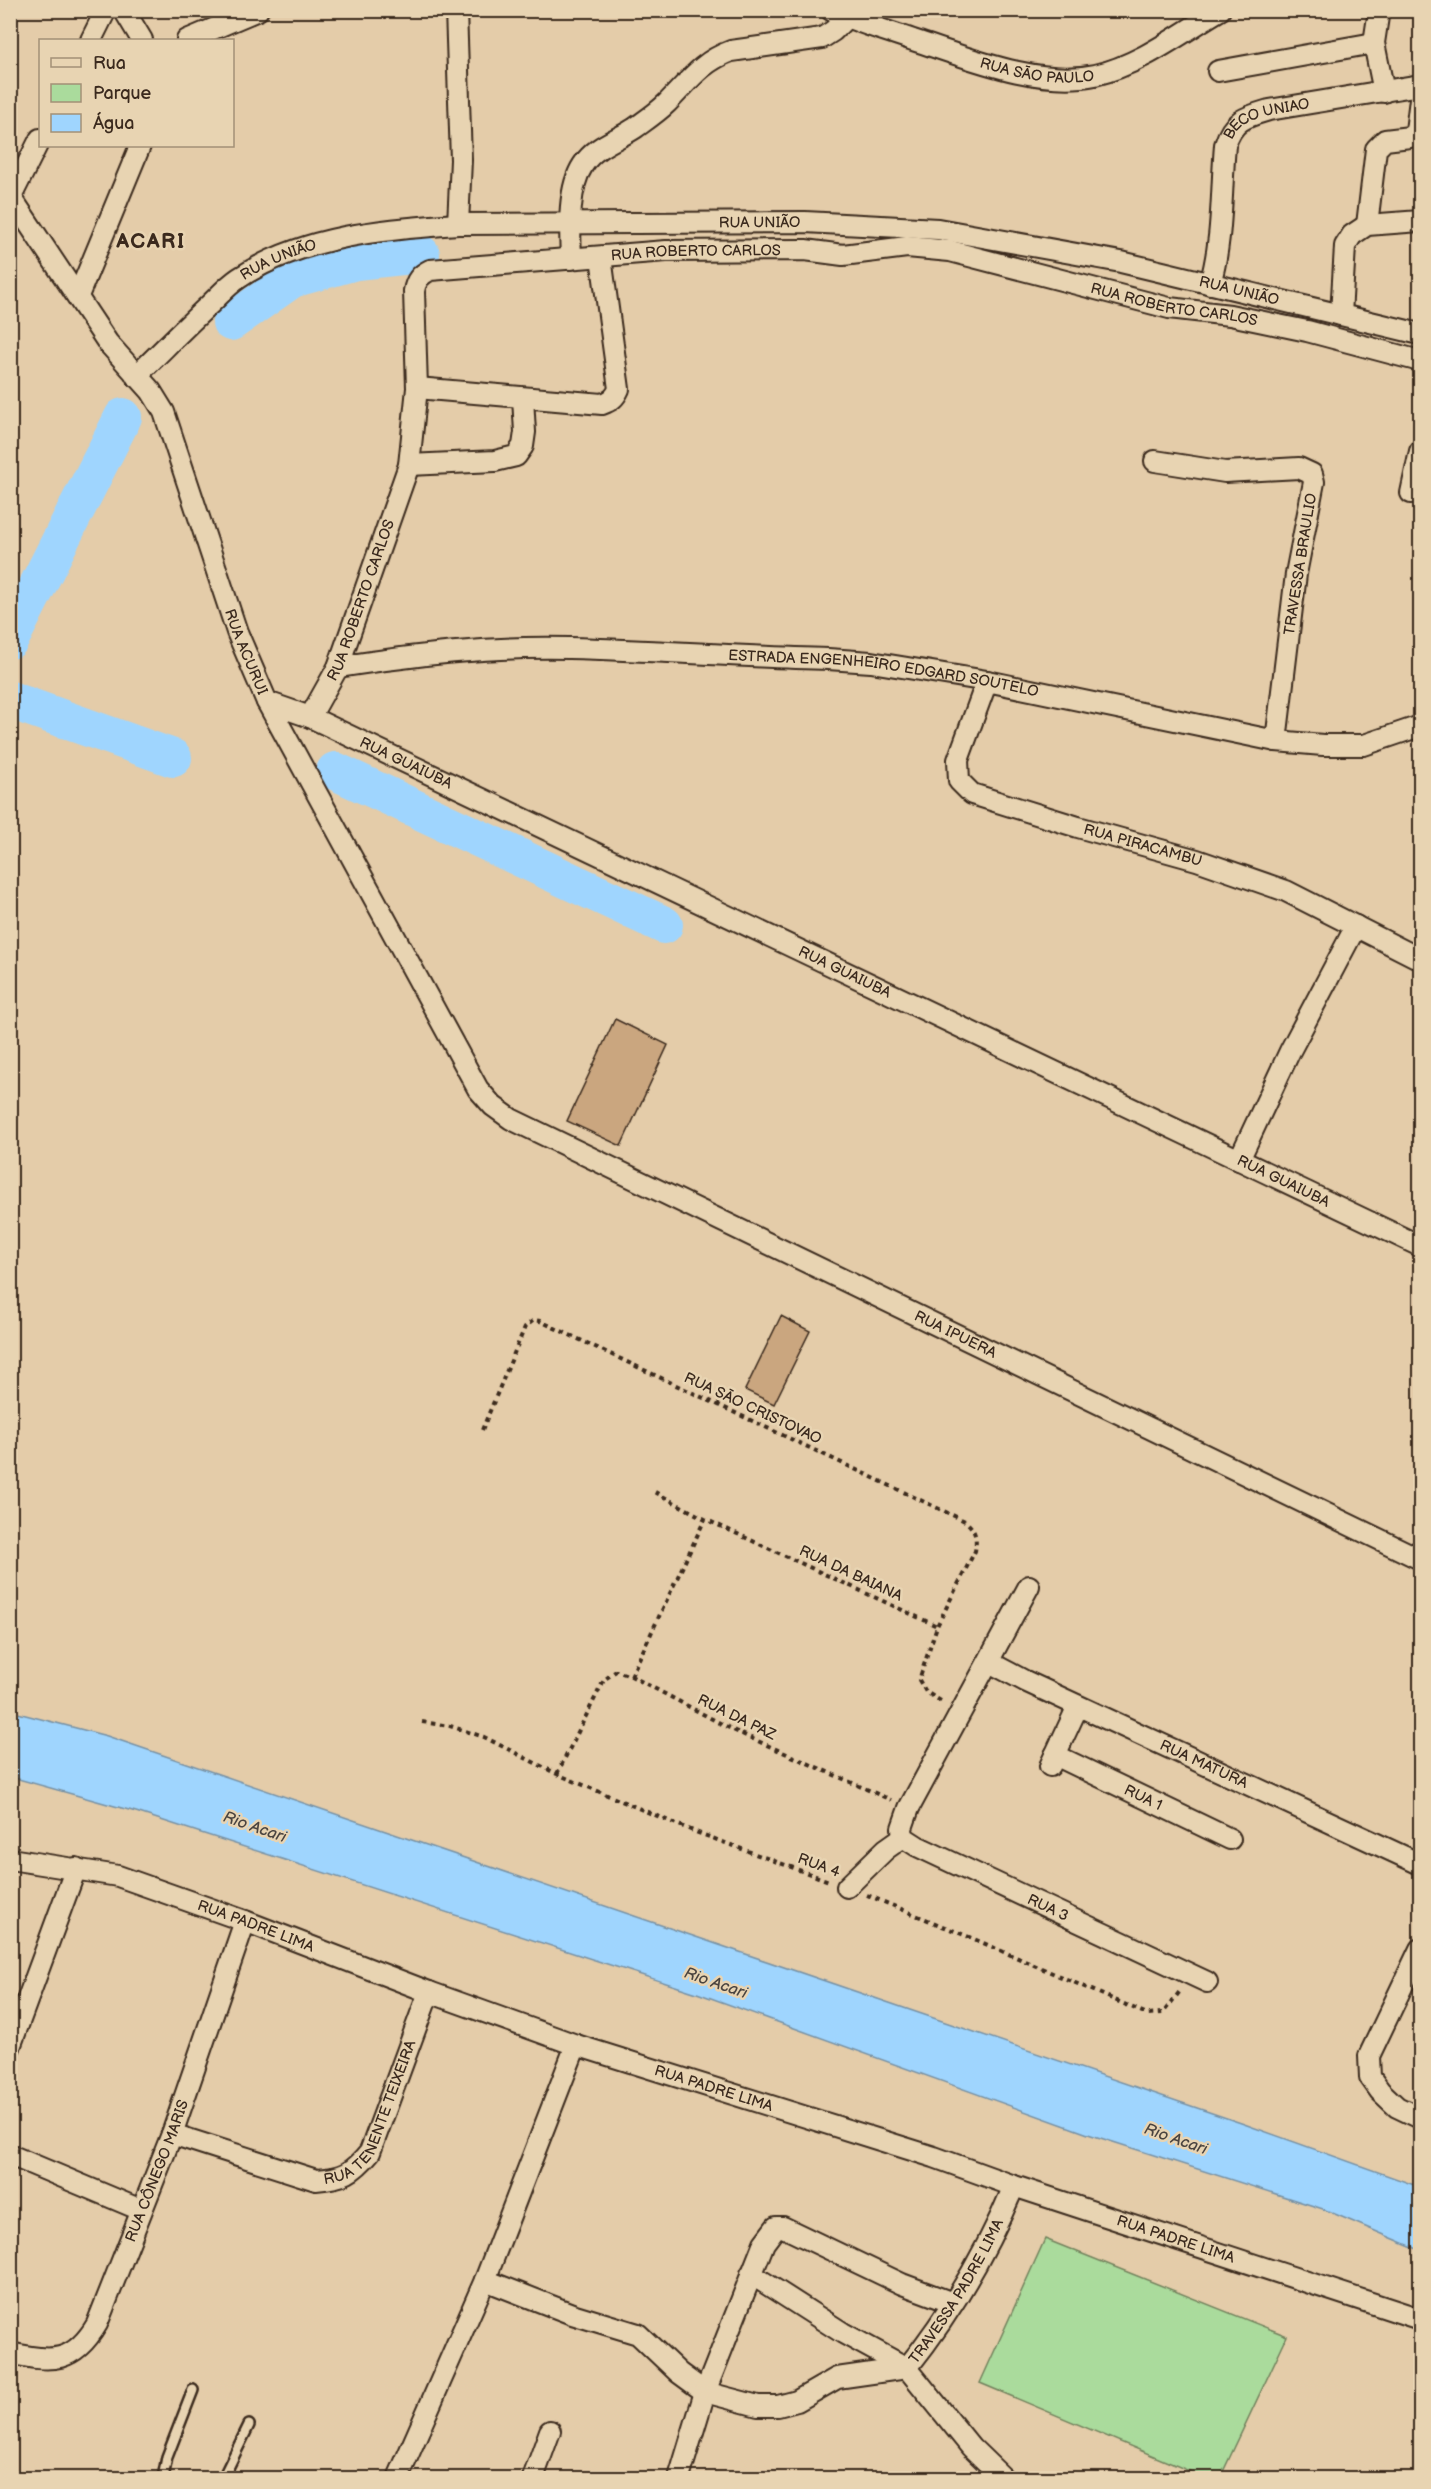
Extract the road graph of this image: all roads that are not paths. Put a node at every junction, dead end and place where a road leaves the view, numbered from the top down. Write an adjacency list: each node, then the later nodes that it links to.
1 (106, 10): 8 (street)
2 (124, 10): 9 (street)
3 (258, 10): 10 (street)
4 (456, 10): 20 (street)
5 (1221, 10): 7 (street, RUA SĀO PAULO)
6 (1379, 10): 11 (street)
7 (838, 14): 21 (street)
8 (92, 39)
9 (141, 39)
10 (189, 39)
11 (1374, 43): 12 (street); 14 (street)
12 (1218, 70)
13 (1420, 86): 14 (street, BECO UNIAO)
14 (1383, 92): 28 (street, BECO UNIAO)
15 (1420, 99): 22 (street)
16 (39, 141): 18 (street)
17 (140, 147): 30 (street)
18 (11, 197): 30 (street, RUA ACURUI)
19 (1420, 222): 22 (street)
20 (458, 224): 21 (street, RUA UNIÃO); 36 (street, RUA UNIÃO)
21 (569, 224): 23 (street, RUA UNIÃO); 25 (street)
22 (1367, 225): 32 (street)
23 (1060, 251): 26 (street, RUA UNIÃO); 27 (street)
24 (601, 257): 25 (street, RUA ROBERTO CARLOS); 27 (street, RUA ROBERTO CARLOS); 38 (street)
25 (571, 260): 37 (street, RUA ROBERTO CARLOS)
26 (1120, 262): 28 (street, RUA UNIÃO); 29 (street)
27 (1056, 279): 29 (street, RUA ROBERTO CARLOS)
28 (1210, 284): 31 (street, RUA UNIÃO)
29 (1112, 293): 33 (street, RUA ROBERTO CARLOS)
30 (78, 296): 36 (street, RUA ACURUI)
31 (1315, 309): 32 (street, RUA UNIÃO); 33 (street)
32 (1341, 315): 34 (street, RUA UNIÃO)
33 (1307, 331): 35 (street, RUA ROBERTO CARLOS)
34 (1420, 334)
35 (1420, 361)
36 (136, 376): 45 (street, RUA ACURUI)
37 (417, 388): 38 (street); 41 (street, RUA ROBERTO CARLOS)
38 (523, 398): 41 (street)
39 (1420, 451): 42 (street)
40 (1155, 461): 48 (street, TRAVESSA BRAULIO)
41 (409, 465): 43 (street, RUA ROBERTO CARLOS)
42 (1411, 493)
43 (338, 667): 44 (street, ESTRADA ENGENHEIRO EDGARD SOUTELO); 46 (street, RUA ROBERTO CARLOS)
44 (987, 681): 48 (street, ESTRADA ENGENHEIRO EDGARD SOUTELO); 49 (street, RUA PIRACAMBU)
45 (267, 702): 46 (street, RUA GUAIUBA); 51 (street, RUA ACURUI)
46 (310, 717): 52 (street, RUA GUAIUBA)
47 (1420, 726): 48 (street, ESTRADA ENGENHEIRO EDGARD SOUTELO)
48 (1276, 741)
49 (1356, 926): 50 (street, RUA PIRACAMBU); 52 (street)
50 (1420, 959)
51 (493, 1106): 54 (street, RUA IPUERA)
52 (1239, 1160): 53 (street, RUA GUAIUBA)
53 (1420, 1245)
54 (1420, 1559)
55 (1029, 1586): 56 (street)
56 (989, 1662): 57 (street, RUA MATURA); 58 (street)
57 (1078, 1706): 59 (street, RUA 1); 61 (street, RUA MATURA)
58 (905, 1822): 63 (street); 66 (street, RUA 3)
59 (1230, 1839)
60 (10, 1859): 62 (street, RUA PADRE LIMA)
61 (1420, 1864)
62 (76, 1868): 64 (street, RUA PADRE LIMA); 69 (street)
63 (847, 1887)
64 (244, 1921): 67 (street, RUA PADRE LIMA); 71 (street, RUA CÔNEGO MARIS)
65 (1420, 1949): 70 (street)
66 (1199, 1978)
67 (429, 1992): 68 (street, RUA PADRE LIMA); 71 (street, RUA TENENTE TEIXEIRA)
68 (576, 2045): 73 (street, RUA PADRE LIMA); 76 (street)
69 (10, 2048)
70 (1420, 2118)
71 (172, 2134): 74 (street, RUA CÔNEGO MARIS)
72 (10, 2155): 74 (street)
73 (1014, 2186): 77 (street, TRAVESSA PADRE LIMA); 78 (street, RUA PADRE LIMA)
74 (141, 2210): 79 (street, RUA CÔNEGO MARIS)
75 (751, 2274): 77 (street); 80 (street); 82 (street)
76 (485, 2280): 82 (street); 88 (street)
77 (953, 2303): 80 (street, TRAVESSA PADRE LIMA)
78 (1420, 2319)
79 (10, 2353)
80 (907, 2368): 82 (street, TRAVESSA PADRE LIMA); 85 (street)
81 (193, 2390): 86 (lane)
82 (705, 2392): 90 (street)
83 (249, 2425): 87 (lane)
84 (550, 2431): 89 (street)
85 (1002, 2477)
86 (163, 2478)
87 (223, 2478)
88 (398, 2478)
89 (533, 2478)
90 (679, 2478)

